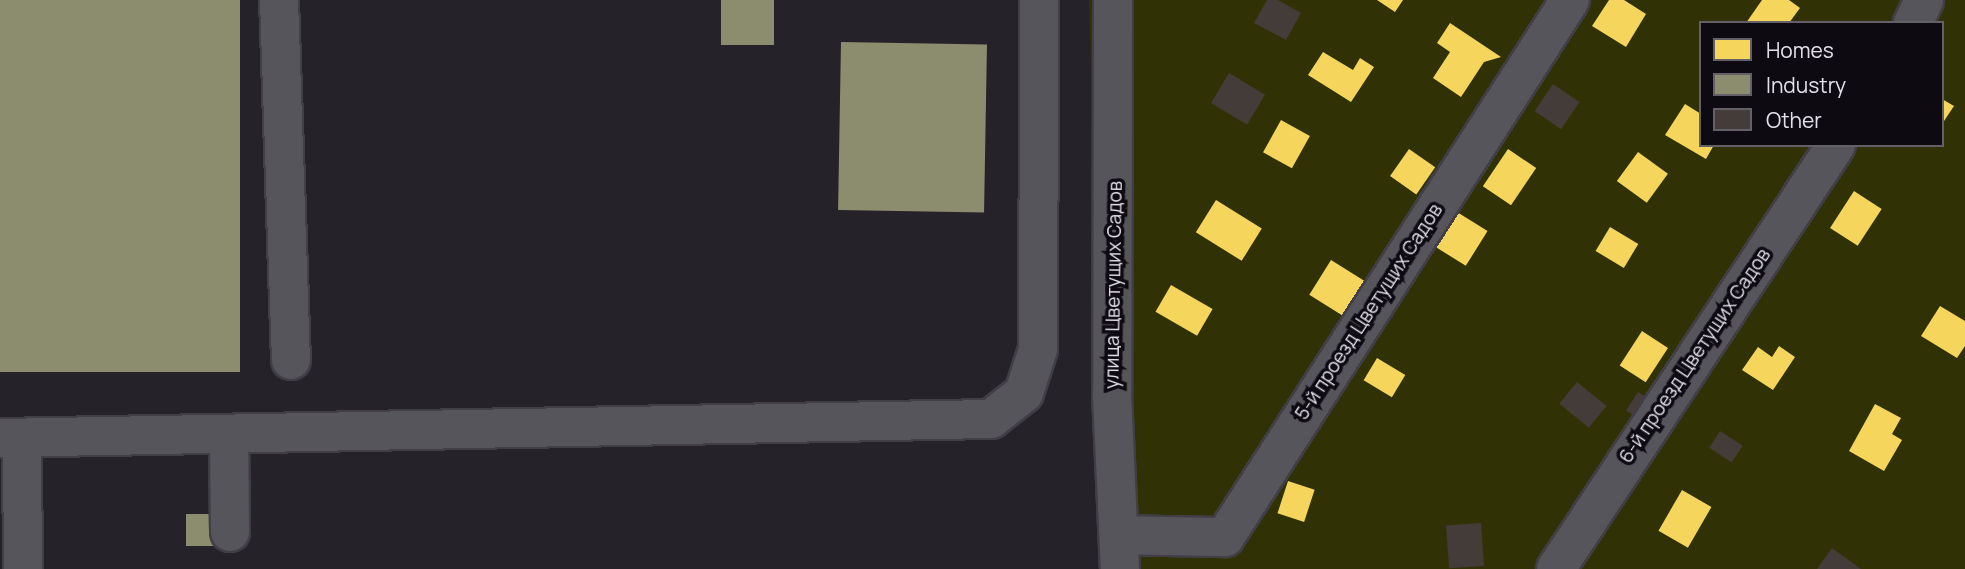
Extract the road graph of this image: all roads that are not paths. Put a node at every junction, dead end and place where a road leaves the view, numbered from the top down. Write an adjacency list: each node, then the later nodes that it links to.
1 (279, 0): 8 (street)
2 (1039, 0): 9 (street)
3 (1112, 0): 12 (street, улица Цветущих Садов)
4 (1570, 0): 12 (street, 5-й проезд Цветущих Садов)
5 (1924, 0): 6 (street)
6 (1914, 21)
7 (1835, 147): 14 (street, 6-й проезд Цветущих Садов)
8 (291, 359)
9 (229, 435): 10 (street); 11 (street)
10 (11, 438): 13 (street)
11 (230, 532)
12 (1120, 552)
13 (23, 569)
14 (1556, 569)

